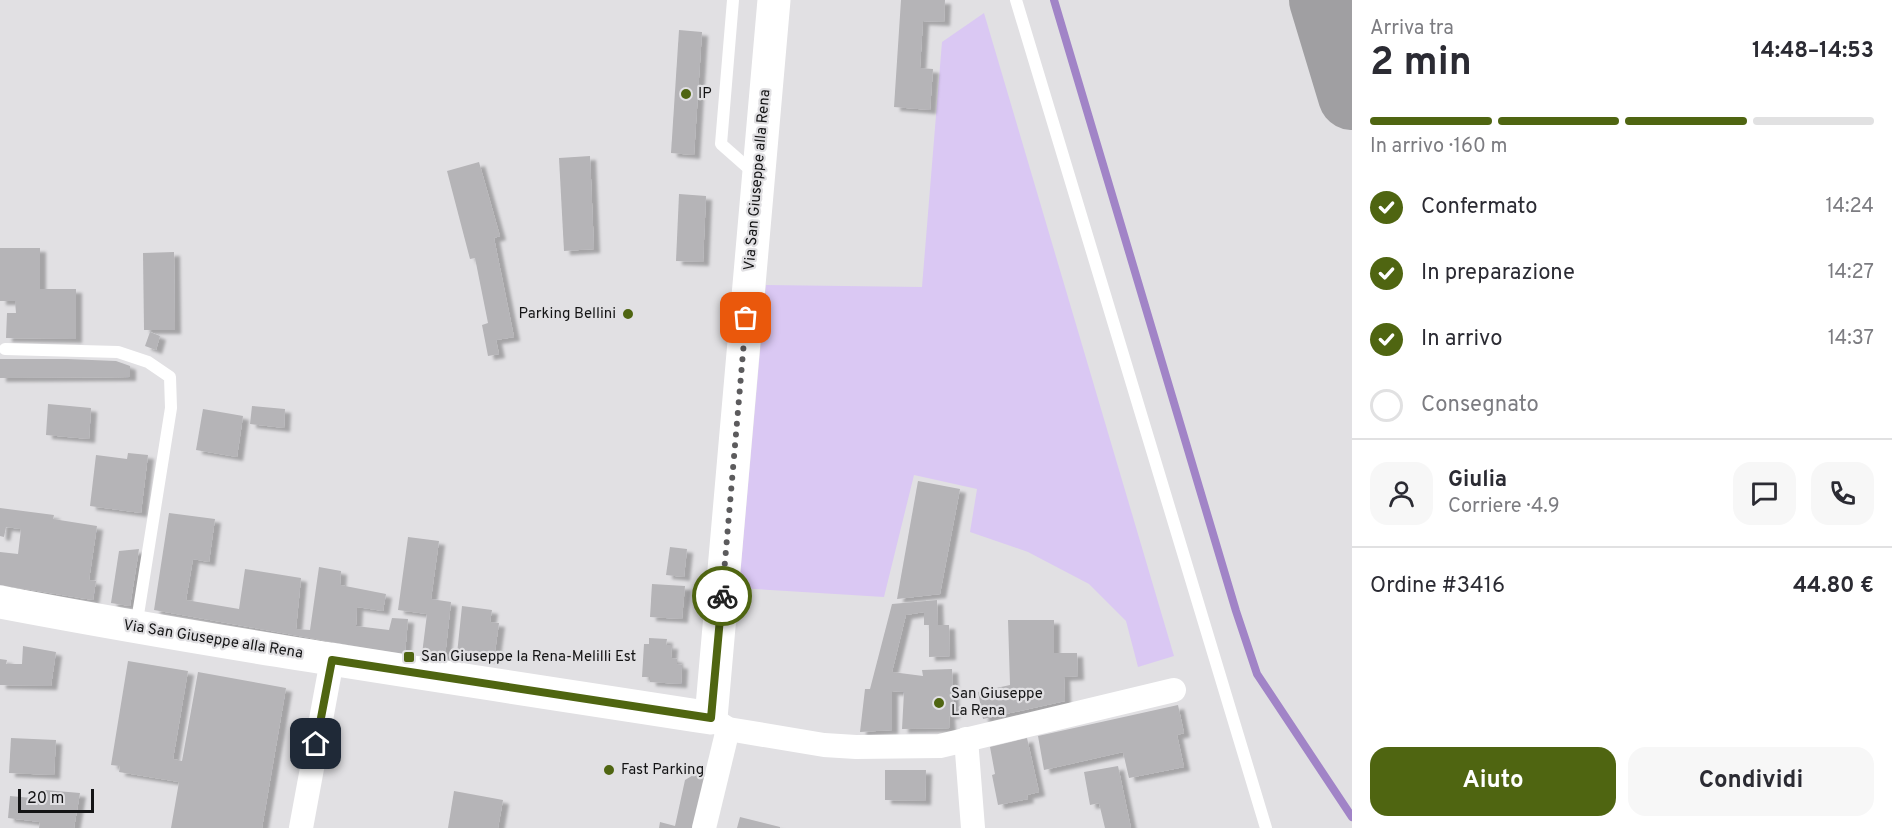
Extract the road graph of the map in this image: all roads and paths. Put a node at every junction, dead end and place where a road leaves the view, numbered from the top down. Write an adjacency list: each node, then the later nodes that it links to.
1 (733, 0): 4 (lane)
2 (774, 0): 4 (main road, Via San Giuseppe alla Rena)
3 (1016, 0): 15 (lane)
4 (758, 176): 10 (main road, Via San Giuseppe alla Rena)
5 (5, 349): 7 (lane)
6 (0, 602): 7 (main road, Via San Giuseppe alla Rena)
7 (136, 628): 8 (main road, Via San Giuseppe alla Rena)
8 (332, 660): 10 (main road, Via San Giuseppe alla Rena); 12 (street)
9 (1174, 690): 11 (street, Via San Giuseppe alla Rena)
10 (720, 723): 11 (street, Via San Giuseppe alla Rena); 13 (street)
11 (966, 740): 14 (street)
12 (301, 828)
13 (704, 828)
14 (973, 828)
15 (1266, 828)

